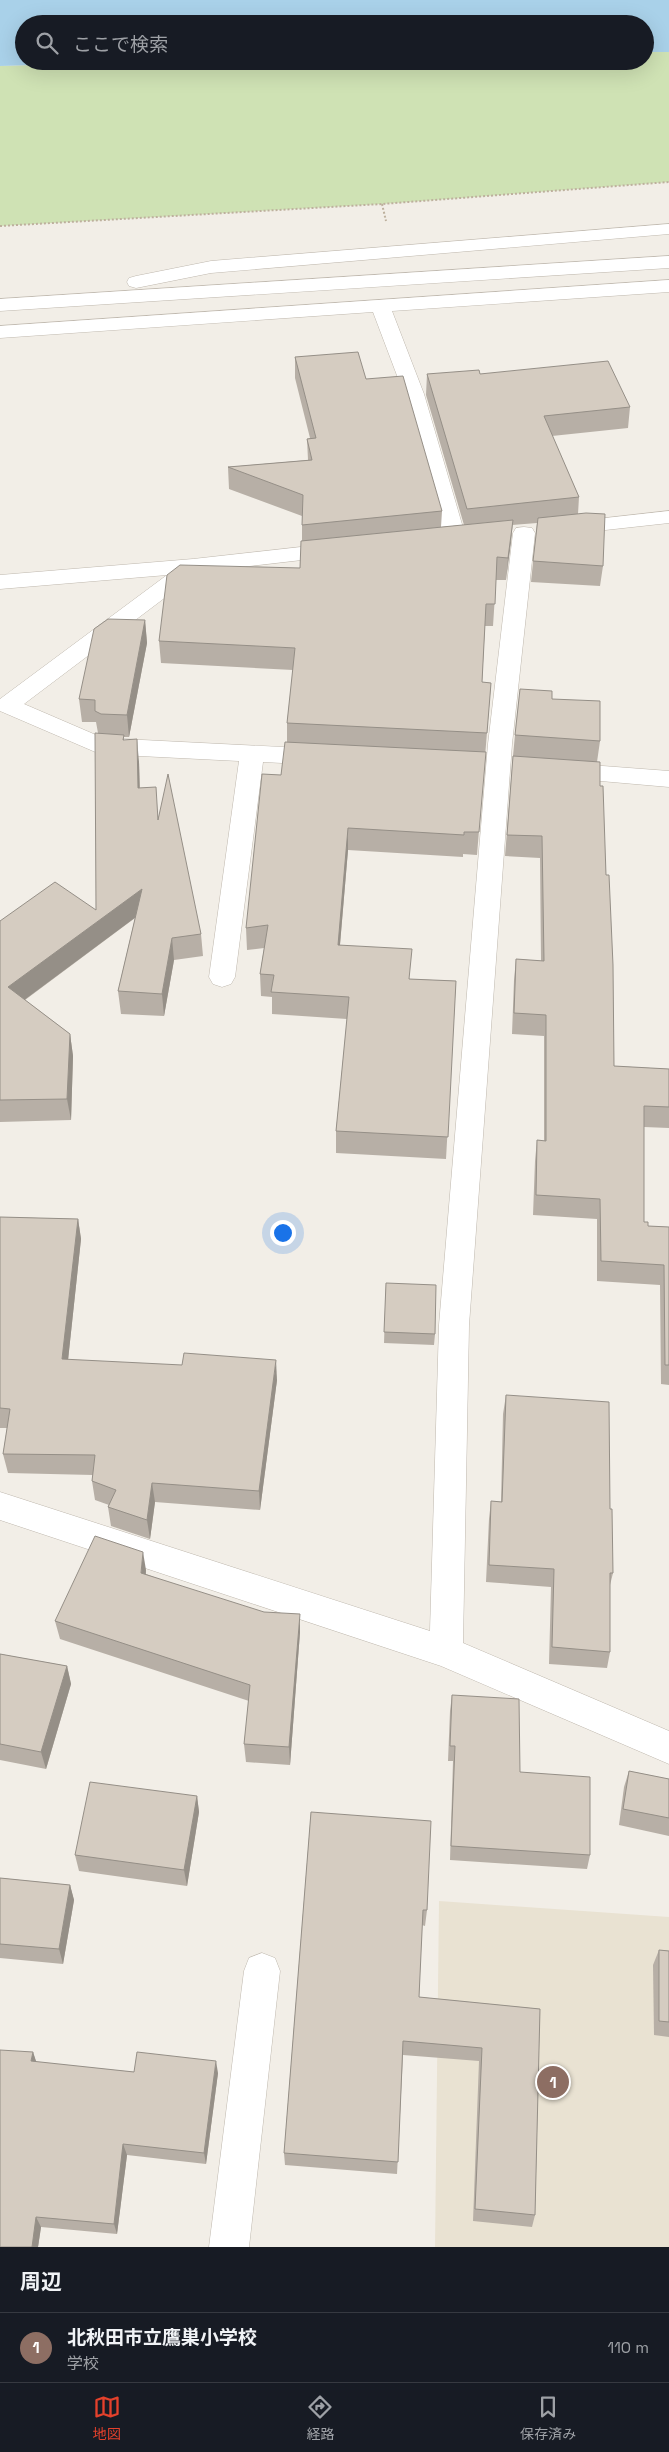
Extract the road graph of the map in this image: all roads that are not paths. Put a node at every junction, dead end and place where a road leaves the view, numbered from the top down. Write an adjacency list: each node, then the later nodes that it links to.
1 (669, 229): 4 (street)
2 (669, 262): 4 (street)
3 (669, 286): 6 (street)
4 (33, 302): 5 (street)
5 (0, 304)
6 (381, 307): 7 (street); 9 (street)
7 (0, 332)
8 (669, 517): 15 (street)
9 (430, 540)
10 (356, 548): 11 (street)
11 (193, 566): 12 (street); 13 (street)
12 (0, 582)
13 (252, 754): 14 (street); 17 (street)
14 (341, 758)
15 (510, 767): 16 (street); 19 (street)
16 (669, 779)
17 (222, 977)
18 (0, 1506): 19 (street)
19 (446, 1652): 20 (street)
20 (669, 1748)
21 (262, 1971): 22 (street)
22 (229, 2247)

